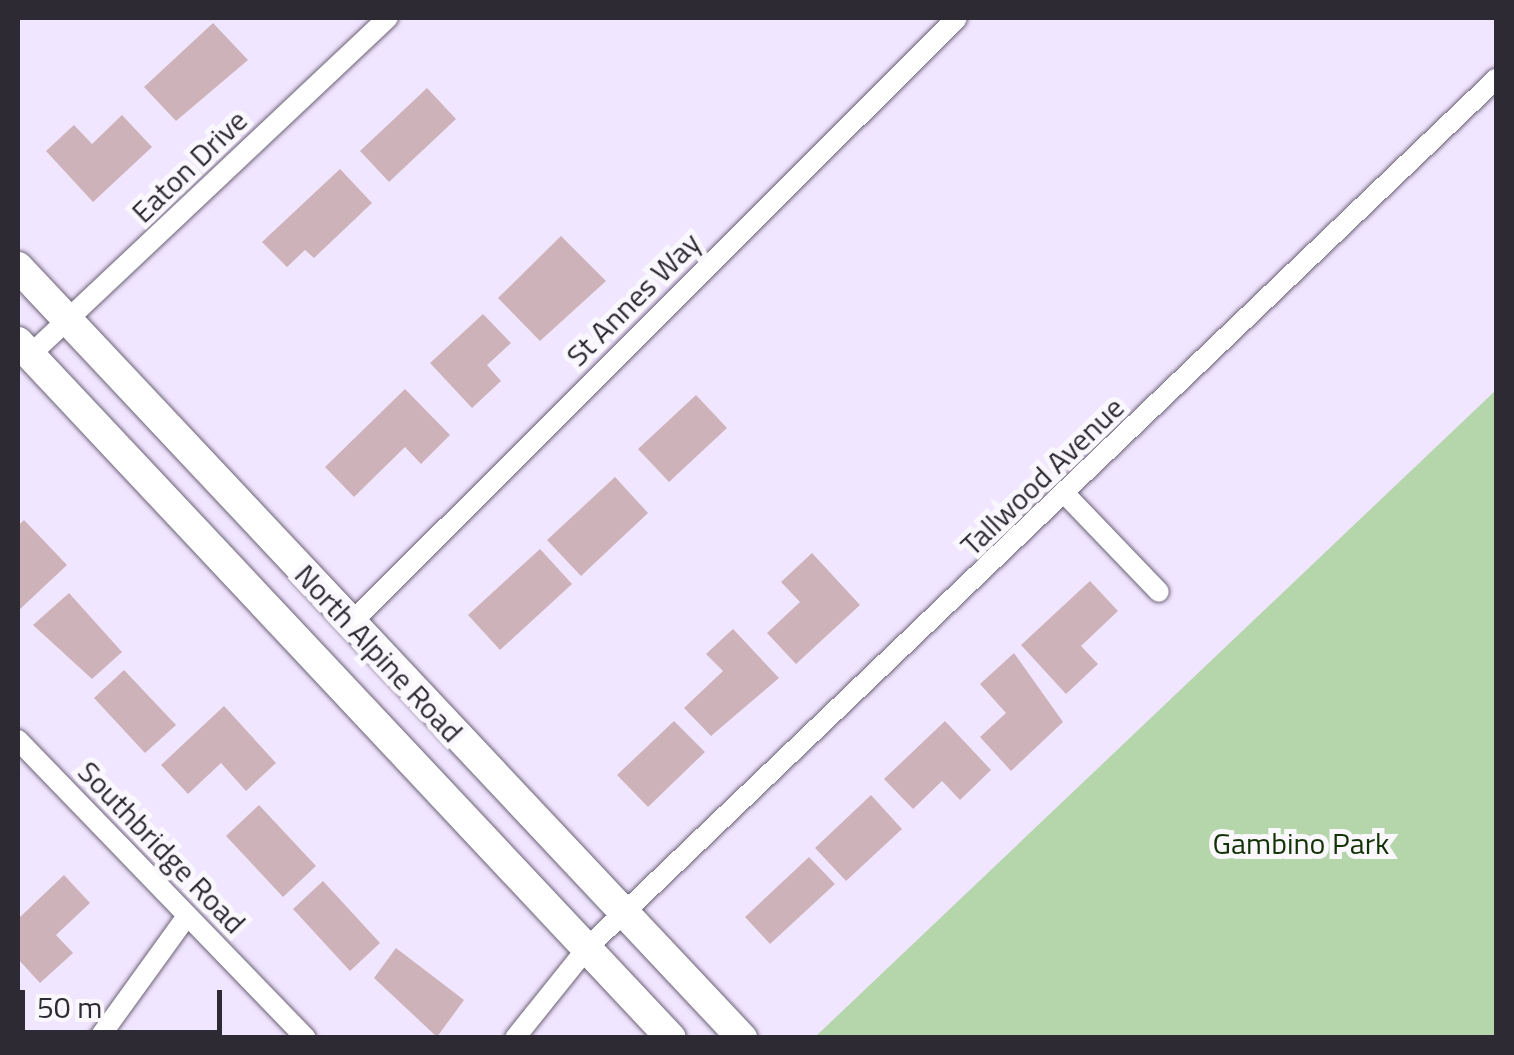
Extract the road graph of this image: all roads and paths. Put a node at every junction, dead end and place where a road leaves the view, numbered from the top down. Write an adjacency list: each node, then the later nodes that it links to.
1 (388, 18): 5 (street, Eaton Drive)
2 (957, 18): 9 (street, St Annes Way)
3 (1496, 79): 7 (street, Tallwood Avenue)
4 (18, 267): 5 (main road, North Alpine Road)
5 (69, 322): 6 (street, Eaton Drive); 9 (main road, North Alpine Road)
6 (24, 348): 13 (main road, North Alpine Road)
7 (1066, 495): 8 (street); 11 (street, Tallwood Avenue)
8 (1160, 592)
9 (351, 623): 11 (main road, North Alpine Road)
10 (18, 740): 12 (street, Southbridge Road)
11 (626, 915): 13 (street, Tallwood Avenue); 18 (main road, North Alpine Road)
12 (187, 916): 14 (street); 15 (street, Southbridge Road)
13 (587, 948): 16 (street, Tallwood Avenue); 17 (main road, North Alpine Road)
14 (99, 1038)
15 (306, 1038)
16 (515, 1038)
17 (671, 1038)
18 (742, 1038)

